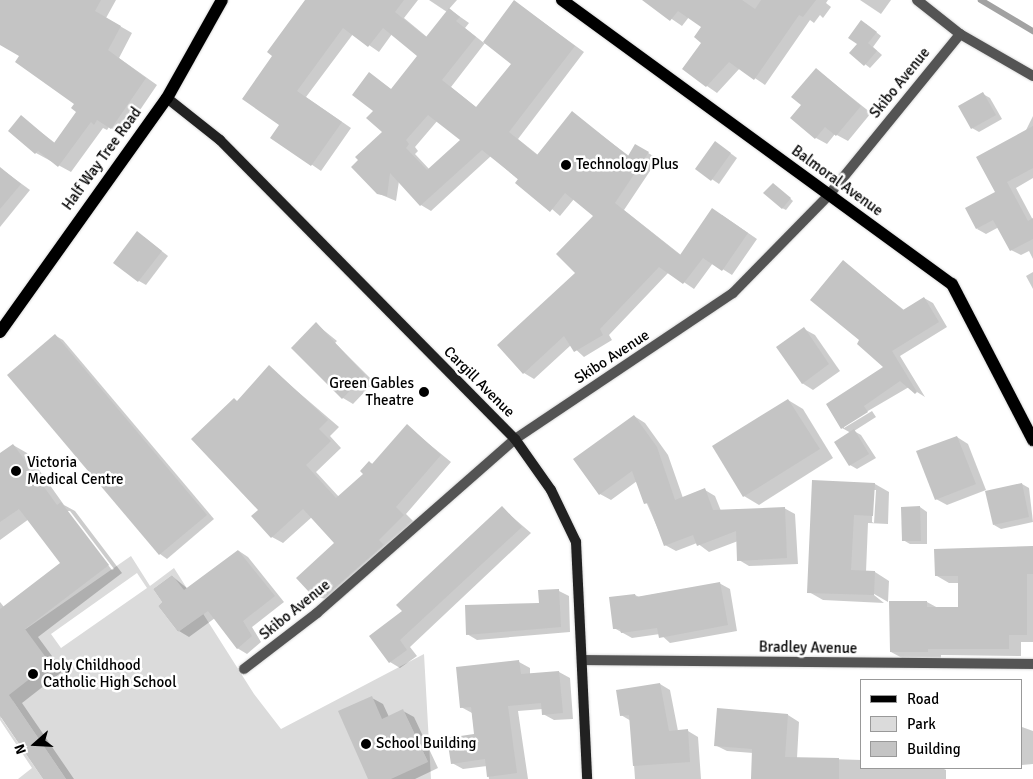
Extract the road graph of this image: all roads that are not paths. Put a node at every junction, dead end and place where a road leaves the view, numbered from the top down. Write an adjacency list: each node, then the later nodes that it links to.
1 (222, 0): 6 (main road, Half Way Tree Road)
2 (562, 0): 7 (main road, Balmoral Avenue)
3 (917, 0): 4 (street)
4 (960, 34): 5 (street); 7 (street, Skibo Avenue)
5 (1033, 76)
6 (166, 98): 8 (main road, Half Way Tree Road); 9 (main road, Cargill Avenue)
7 (828, 196): 9 (street, Skibo Avenue); 10 (main road, Balmoral Avenue)
8 (0, 331)
9 (515, 439): 11 (main road, Cargill Avenue); 13 (street, Skibo Avenue)
10 (1033, 440)
11 (583, 660): 12 (street, Bradley Avenue); 14 (main road, Cargill Avenue)
12 (1033, 664)
13 (244, 669)
14 (587, 779)

